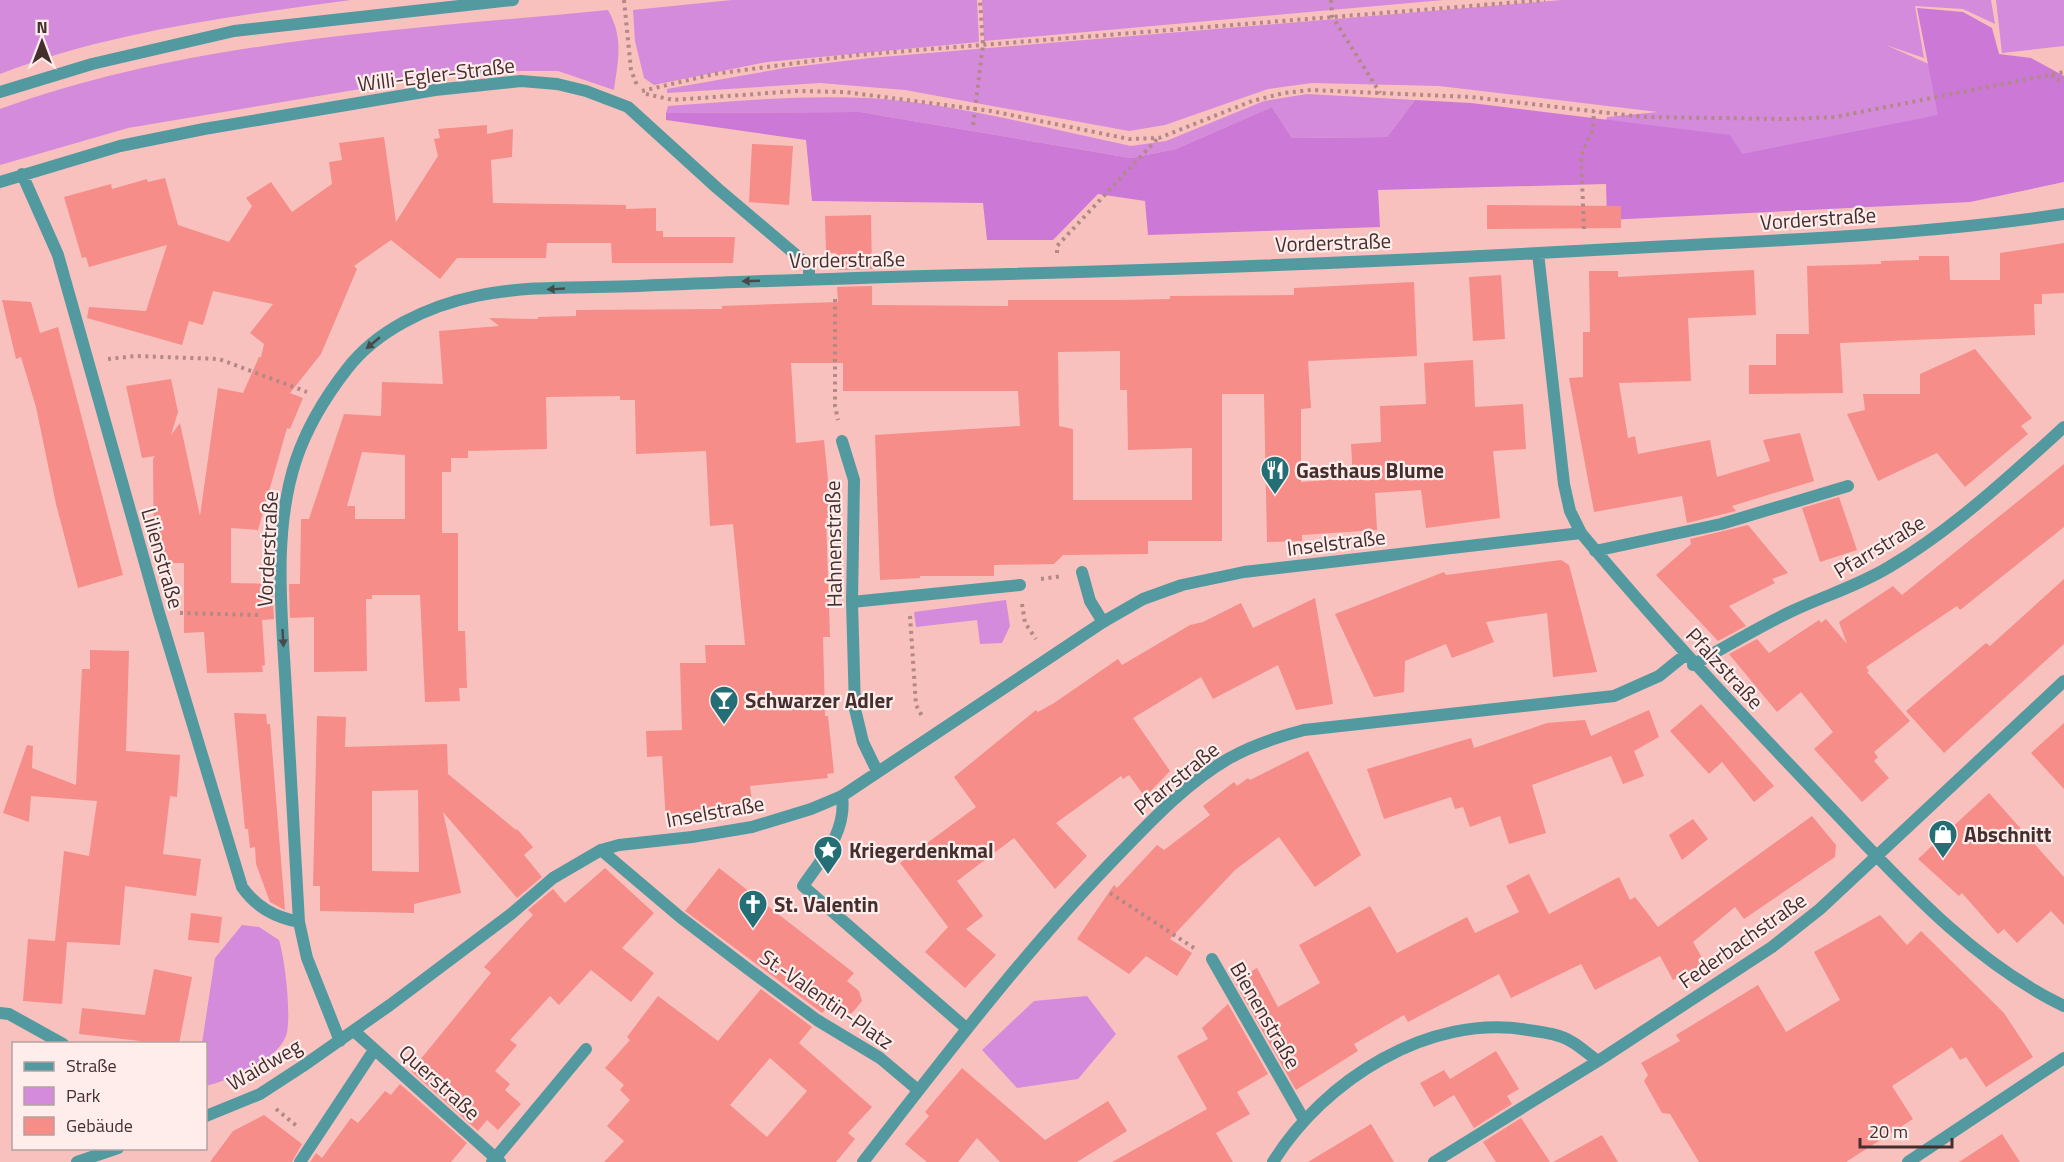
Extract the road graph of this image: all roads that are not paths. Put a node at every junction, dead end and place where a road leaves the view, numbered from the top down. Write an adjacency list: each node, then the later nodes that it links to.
1 (513, 0): 2 (street)
2 (0, 92)
3 (22, 174): 4 (street, Willi-Egler-Straße); 7 (street, Willi-Egler-Straße); 23 (street, Lilienstraße)
4 (0, 182)
5 (2064, 214): 6 (street, Vorderstraße)
6 (1538, 253): 7 (street, Vorderstraße); 11 (street, Pfalzstraße)
7 (809, 279): 23 (street, Vorderstraße, one-way to 23)
8 (2064, 427): 17 (street, Pfarrstraße)
9 (842, 441): 15 (street, Hahnenstraße)
10 (1848, 486): 12 (street)
11 (1581, 533): 12 (street, Pfalzstraße); 16 (street, Inselstraße)
12 (1595, 550): 17 (street, Pfalzstraße)
13 (1082, 572): 16 (street)
14 (1020, 585): 15 (street)
15 (852, 602): 19 (street, Hahnenstraße)
16 (1103, 622): 19 (street, Inselstraße)
17 (1689, 660): 22 (street, Pfalzstraße); 27 (street, Pfarrstraße)
18 (2064, 681): 22 (street, Federbachstraße)
19 (877, 771): 20 (street, Inselstraße)
20 (842, 796): 21 (street, Inselstraße); 27 (street)
21 (601, 850): 28 (street, Inselstraße); 35 (street, St.-Valentin-Platz)
22 (1876, 855): 25 (street, Pfalzstraße); 34 (street, Federbachstraße)
23 (299, 922): 29 (street, Vorderstraße)
24 (1212, 960): 37 (street, Bienenstraße)
25 (2064, 1006)
26 (0, 1013): 30 (street)
27 (966, 1029): 35 (street, Pfarrstraße)
28 (354, 1030): 29 (street, Inselstraße); 32 (street, Querstraße)
29 (340, 1041): 36 (street, Waidweg)
30 (59, 1042)
31 (586, 1049): 39 (street)
32 (374, 1050): 39 (street, Querstraße); 41 (street)
33 (2064, 1058): 45 (street)
34 (1598, 1061): 37 (street); 44 (street, Federbachstraße)
35 (918, 1090): 42 (street, Pfarrstraße)
36 (207, 1116)
37 (1304, 1120): 43 (street)
38 (115, 1150): 40 (street)
39 (496, 1161)
40 (77, 1162)
41 (300, 1162)
42 (863, 1162)
43 (1273, 1162)
44 (1434, 1162)
45 (1908, 1162)

